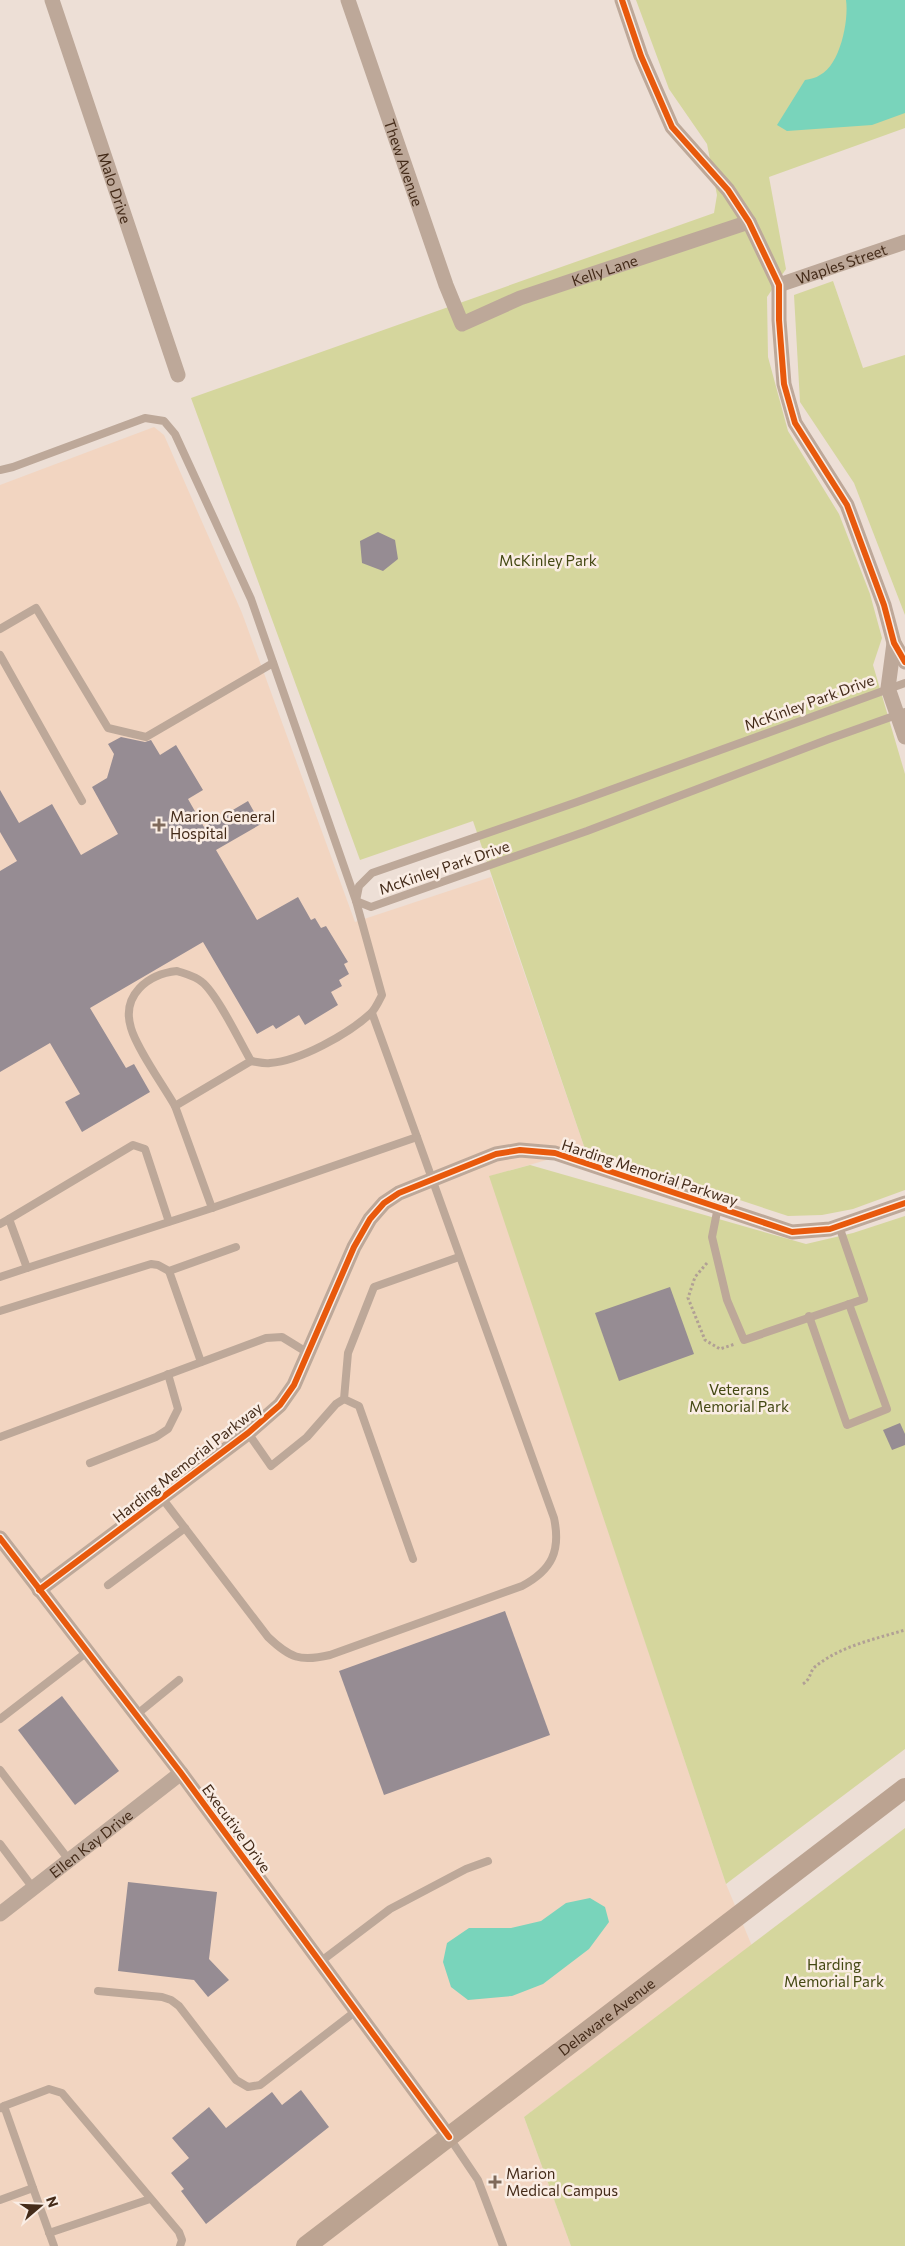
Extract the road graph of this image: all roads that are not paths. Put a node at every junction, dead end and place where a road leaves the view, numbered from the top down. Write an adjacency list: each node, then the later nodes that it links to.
1 (52, 0): 8 (street, Malo Drive)
2 (348, 0): 7 (street, Thew Avenue)
3 (622, 0): 4 (street)
4 (749, 222): 6 (street); 7 (street, Kelly Lane)
5 (905, 242): 6 (street, Waples Street)
6 (779, 286): 11 (street)
7 (462, 324)
8 (178, 375)
9 (0, 470): 14 (lane)
10 (0, 629): 14 (lane)
11 (894, 643): 13 (street); 16 (street)
12 (0, 655): 19 (lane)
13 (905, 662)
14 (273, 663): 20 (lane)
15 (905, 682): 16 (lane, McKinley Park Drive)
16 (888, 688): 17 (street); 20 (lane, McKinley Park Drive)
17 (901, 714): 18 (street); 20 (lane, McKinley Park Drive)
18 (905, 737)
19 (82, 801)
20 (356, 900): 21 (lane)
21 (372, 1013): 22 (lane); 24 (lane)
22 (251, 1061): 23 (lane); 23 (lane)
23 (175, 1106): 28 (lane)
24 (417, 1137): 25 (lane); 28 (lane)
25 (431, 1180): 27 (street, Harding Memorial Parkway); 34 (lane); 41 (street, Harding Memorial Parkway)
26 (905, 1204): 32 (street, Harding Memorial Parkway)
27 (718, 1207): 32 (street, Harding Memorial Parkway); 40 (lane)
28 (212, 1208): 30 (lane)
29 (9, 1219): 30 (lane); 31 (lane); 35 (lane)
30 (169, 1222): 35 (lane)
31 (0, 1224)
32 (839, 1226): 38 (lane)
33 (236, 1247): 36 (lane)
34 (459, 1257): 44 (lane); 49 (lane)
35 (27, 1268): 37 (lane)
36 (168, 1271): 39 (lane); 42 (lane)
37 (0, 1277)
38 (849, 1304): 40 (lane); 40 (lane)
39 (0, 1311)
40 (810, 1316)
41 (308, 1354): 42 (lane); 45 (street, Harding Memorial Parkway)
42 (200, 1362): 43 (lane)
43 (168, 1374): 46 (lane); 47 (lane)
44 (344, 1399): 45 (lane); 51 (lane)
45 (248, 1433): 48 (street, Harding Memorial Parkway)
46 (0, 1437)
47 (90, 1463)
48 (162, 1498): 49 (lane); 53 (street, Harding Memorial Parkway)
49 (185, 1528): 52 (lane)
50 (0, 1538): 53 (street, Executive Drive)
51 (413, 1559)
52 (108, 1585)
53 (39, 1590): 54 (street, Executive Drive)
54 (87, 1652): 56 (street, Executive Drive); 57 (lane)
55 (179, 1680): 56 (lane)
56 (136, 1715): 59 (street, Executive Drive)
57 (0, 1719)
58 (0, 1770): 62 (lane)
59 (181, 1773): 62 (street, Ellen Kay Drive); 66 (street, Executive Drive)
60 (905, 1788): 70 (main road, Delaware Avenue)
61 (0, 1844): 64 (lane)
62 (69, 1860): 64 (street, Ellen Kay Drive)
63 (488, 1861): 66 (lane)
64 (34, 1888): 65 (street, Ellen Kay Drive)
65 (0, 1914)
66 (320, 1962): 68 (street, Executive Drive)
67 (98, 1991): 68 (lane)
68 (356, 2011): 70 (street, Executive Drive)
69 (2, 2107): 71 (lane); 72 (lane)
70 (449, 2137): 77 (main road, Delaware Avenue); 78 (lane)
71 (33, 2188): 73 (lane); 74 (lane)
72 (150, 2199): 74 (lane); 76 (lane)
73 (0, 2200)
74 (49, 2233): 75 (lane)
75 (54, 2246)
76 (180, 2246)
77 (306, 2246)
78 (503, 2246)

